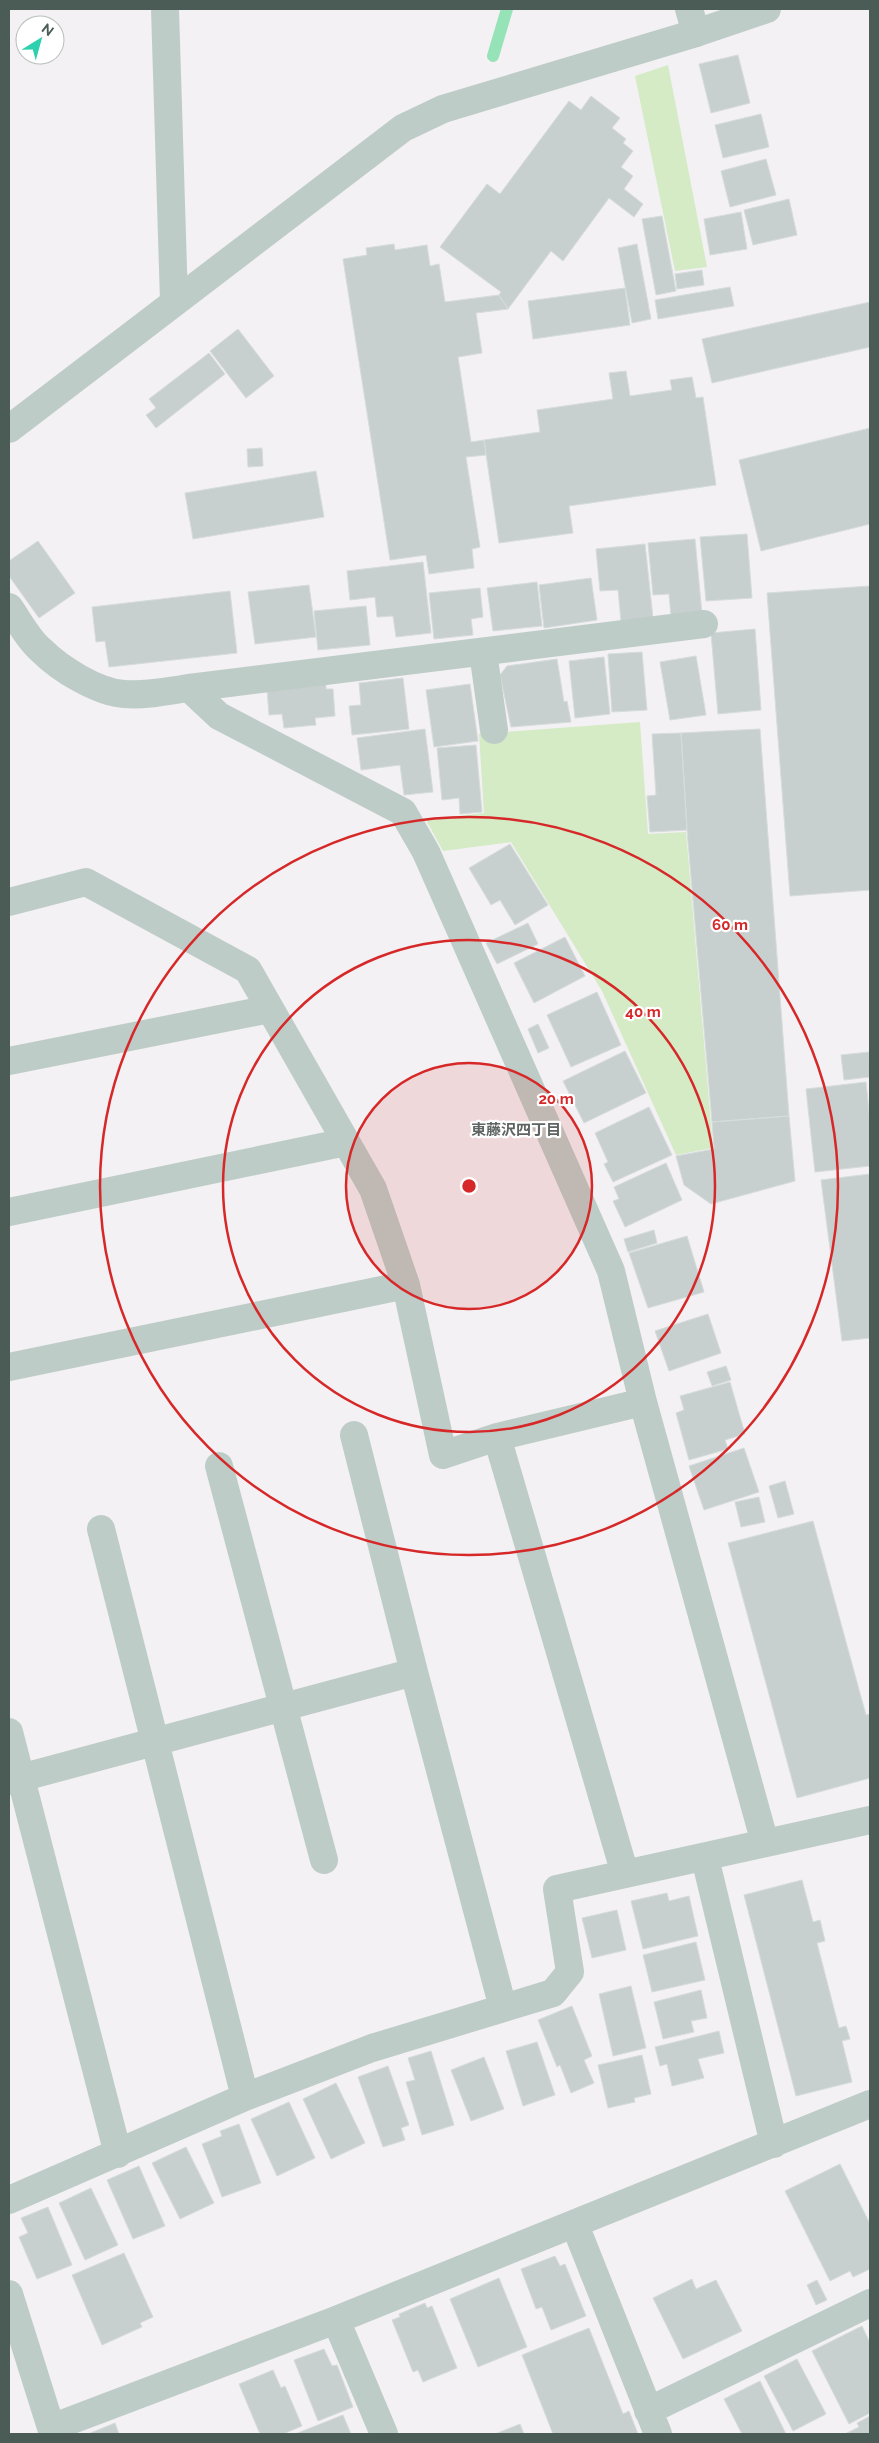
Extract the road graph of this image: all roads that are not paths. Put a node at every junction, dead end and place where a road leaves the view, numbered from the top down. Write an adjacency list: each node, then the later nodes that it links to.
1 (165, 9): 4 (street)
2 (767, 9): 3 (street)
3 (693, 21): 4 (street)
4 (174, 301): 5 (street)
5 (9, 429)
6 (9, 607): 9 (street)
7 (704, 624): 8 (street)
8 (483, 652): 9 (street); 10 (street)
9 (189, 688): 18 (street)
10 (494, 730)
11 (9, 902): 12 (street)
12 (270, 1009): 13 (street); 14 (street)
13 (9, 1061)
14 (346, 1142): 15 (street); 16 (street)
15 (9, 1212)
16 (406, 1285): 17 (street); 20 (street)
17 (9, 1367)
18 (643, 1402): 20 (street); 29 (street)
19 (354, 1435): 23 (street)
20 (497, 1437): 32 (street)
21 (219, 1466): 24 (street)
22 (101, 1530): 26 (street)
23 (414, 1672): 24 (street); 33 (street)
24 (283, 1707): 26 (street); 31 (street)
25 (9, 1732): 27 (street)
26 (155, 1742): 27 (street); 34 (street)
27 (14, 1779): 37 (street)
28 (870, 1820): 29 (street)
29 (765, 1843): 30 (street)
30 (705, 1858): 32 (street); 36 (street)
31 (324, 1860)
32 (625, 1874): 33 (street)
33 (503, 2008): 34 (street)
34 (245, 2097): 37 (street)
35 (870, 2104): 36 (street)
36 (774, 2144): 39 (street)
37 (118, 2154): 38 (street)
38 (9, 2200)
39 (574, 2225): 42 (street); 43 (street)
40 (9, 2294): 44 (street)
41 (870, 2302): 43 (street)
42 (336, 2320): 44 (street); 45 (street)
43 (653, 2422)
44 (52, 2431)
45 (384, 2434)

